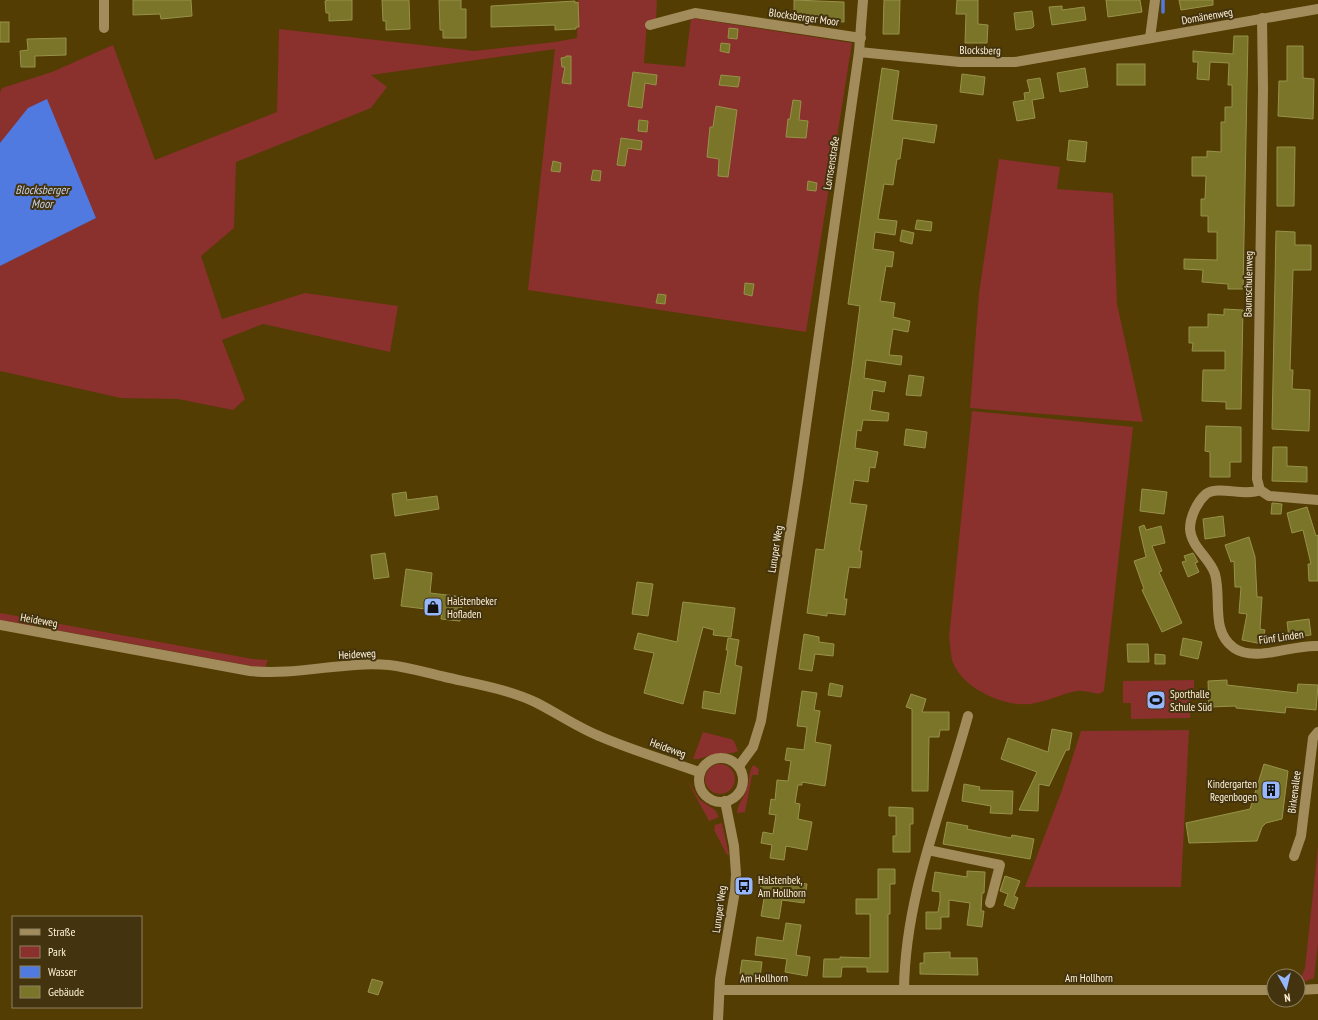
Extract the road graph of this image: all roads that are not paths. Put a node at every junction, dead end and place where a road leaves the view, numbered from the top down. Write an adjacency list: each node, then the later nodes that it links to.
1 (104, 0): 7 (street)
2 (863, 0): 8 (street, Lornsenstraße)
3 (1155, 0): 9 (street)
4 (1318, 9): 5 (street, Domänenweg)
5 (1262, 18): 9 (street, Domänenweg); 13 (street, Baumschulenweg)
6 (650, 25): 8 (street, Blocksberger Moor)
7 (104, 28)
8 (861, 38): 11 (street, Lornsenstraße)
9 (1150, 38): 10 (street, Domänenweg)
10 (1100, 48): 11 (street, Blocksberg)
11 (859, 52): 12 (street, Lornsenstraße)
12 (818, 329): 19 (street, Luruper Weg)
13 (1260, 490): 14 (street); 16 (street, Fünf Linden)
14 (1318, 500)
15 (0, 625): 20 (street, Heideweg)
16 (1318, 646)
17 (968, 716): 22 (street)
18 (1318, 732): 23 (street, Birkenallee)
19 (739, 766): 20 (street); 21 (street)
20 (699, 772): 21 (street)
21 (725, 801): 26 (street, Luruper Weg)
22 (928, 850): 24 (street); 27 (street)
23 (1294, 856)
24 (990, 903)
25 (1318, 989): 29 (street)
26 (720, 990): 27 (street, Am Hollhorn); 30 (street, Luruper Weg)
27 (904, 990): 28 (street, Am Hollhorn)
28 (1266, 990)
29 (1306, 990)
30 (718, 1020)

